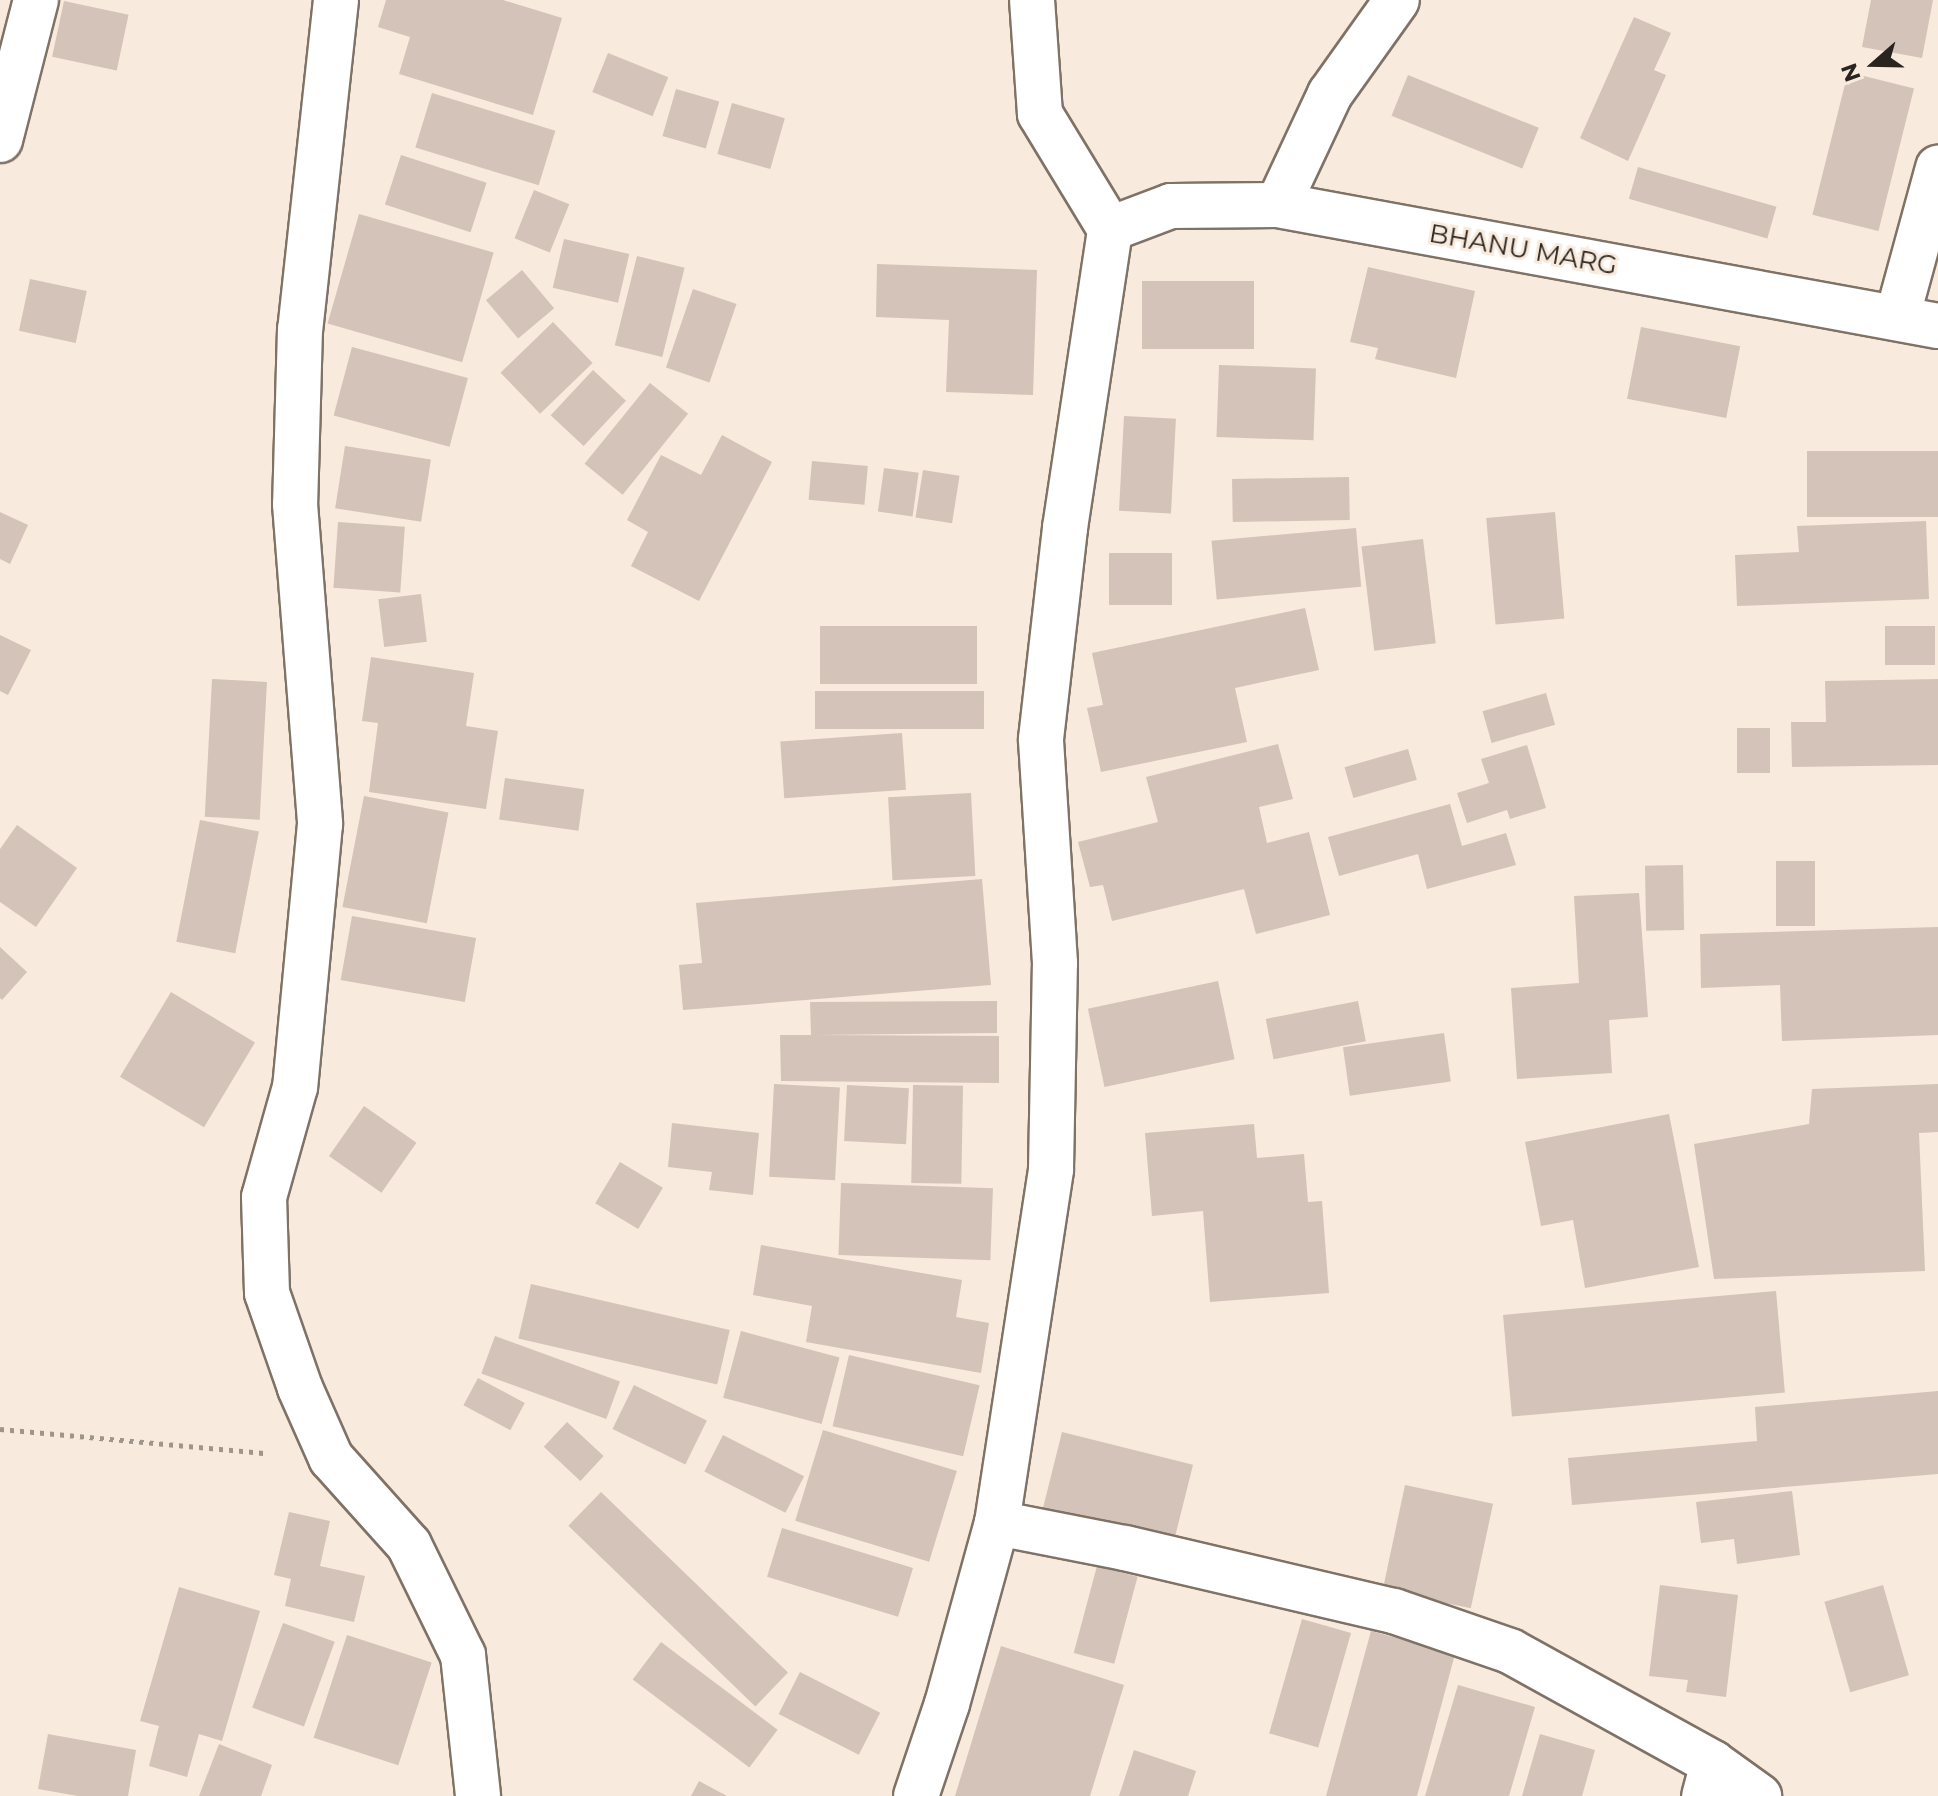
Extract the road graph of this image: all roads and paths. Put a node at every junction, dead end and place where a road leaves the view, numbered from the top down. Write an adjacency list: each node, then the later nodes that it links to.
1 (36, 0): 5 (street)
2 (336, 0): 11 (street)
3 (1032, 0): 8 (street)
4 (1397, 0): 7 (street)
5 (0, 140)
6 (1938, 168): 9 (street)
7 (1278, 205): 8 (street, BHANU MARG); 9 (street, BHANU MARG)
8 (1110, 229): 12 (street)
9 (1917, 322)
10 (0, 1429): 11 (path)
11 (331, 1458): 14 (street)
12 (997, 1523): 13 (street); 15 (street)
13 (1708, 1780): 16 (street)
14 (478, 1796)
15 (916, 1796)
16 (1759, 1796)

